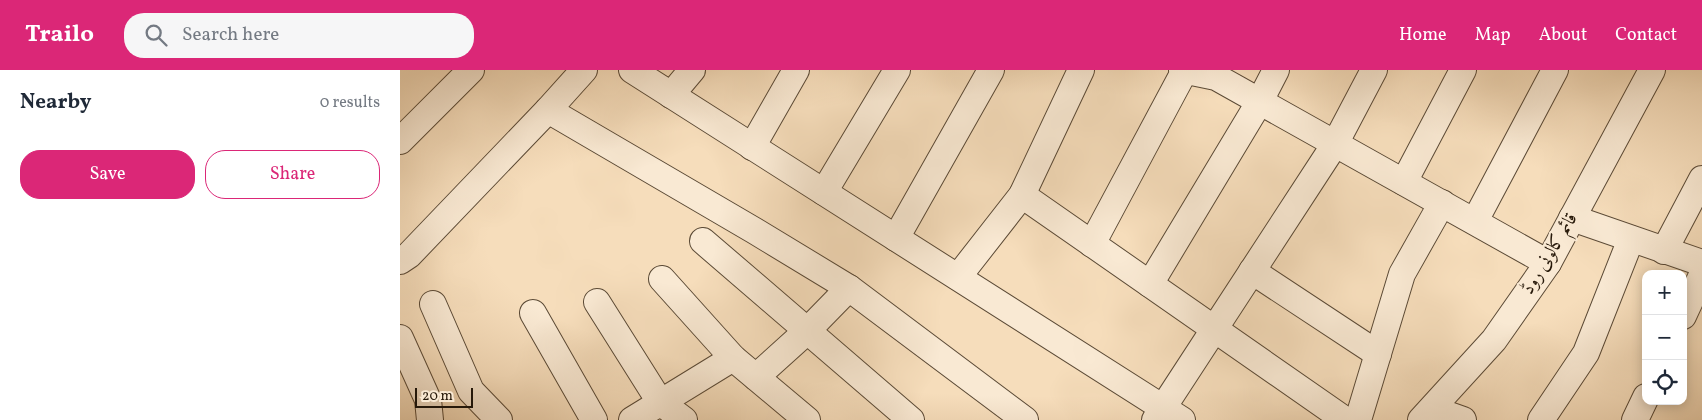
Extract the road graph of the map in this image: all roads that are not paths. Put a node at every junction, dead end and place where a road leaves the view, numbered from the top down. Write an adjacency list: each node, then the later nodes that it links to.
1 (471, 70): 18 (street)
2 (584, 70): 17 (street)
3 (632, 70): 15 (street)
4 (692, 70): 15 (street)
5 (796, 70): 20 (street)
6 (897, 70): 23 (street)
7 (991, 70): 28 (street)
8 (1081, 70): 24 (street)
9 (1184, 70): 16 (street); 31 (street)
10 (1276, 70): 16 (street)
11 (1374, 70): 19 (street)
12 (1463, 70): 22 (street)
13 (1555, 70): 27 (street)
14 (1652, 70): 26 (street, قائم کالونی روڈ)
15 (671, 95): 20 (street)
16 (1260, 101): 19 (street); 40 (street)
17 (548, 110): 33 (street); 41 (street)
18 (400, 141)
19 (1336, 144): 22 (street); 36 (street)
20 (752, 146): 23 (street)
21 (1702, 179): 32 (street)
22 (1404, 182): 25 (street)
23 (824, 192): 28 (street)
24 (1022, 195): 31 (street); 38 (street)
25 (1442, 203): 27 (street); 49 (street)
26 (1572, 218): 29 (street); 34 (street, قائم کالونی روڈ)
27 (1475, 222): 34 (street)
28 (896, 238): 38 (street)
29 (1631, 239): 32 (street); 67 (street)
30 (703, 242): 47 (street)
31 (1092, 244): 40 (street)
32 (1664, 251): 35 (street)
33 (400, 261)
34 (1548, 263): 54 (street, قائم کالونی روڈ)
35 (1702, 263)
36 (1252, 271): 46 (street); 49 (street)
37 (1702, 275): 45 (street)
38 (958, 278): 55 (street)
39 (662, 279): 50 (street)
40 (1150, 284): 46 (street)
41 (849, 288): 47 (street); 63 (street)
42 (597, 302): 52 (street)
43 (433, 304): 57 (street)
44 (533, 313): 58 (street)
45 (1683, 315)
46 (1214, 329): 55 (street); 64 (street)
47 (807, 331): 51 (street); 62 (street)
48 (400, 338): 56 (street)
49 (1378, 354): 65 (street)
50 (733, 358): 51 (street); 52 (street)
51 (756, 377): 61 (street)
52 (660, 402): 59 (street); 60 (street)
53 (1642, 405): 68 (street)
54 (1426, 415): 66 (street)
55 (1167, 416)
56 (430, 420)
57 (499, 420)
58 (594, 420)
59 (632, 420)
60 (684, 420)
61 (807, 420)
62 (911, 420)
63 (1025, 420)
64 (1344, 420)
65 (1358, 420)
66 (1463, 420)
67 (1541, 420)
68 (1635, 420)

